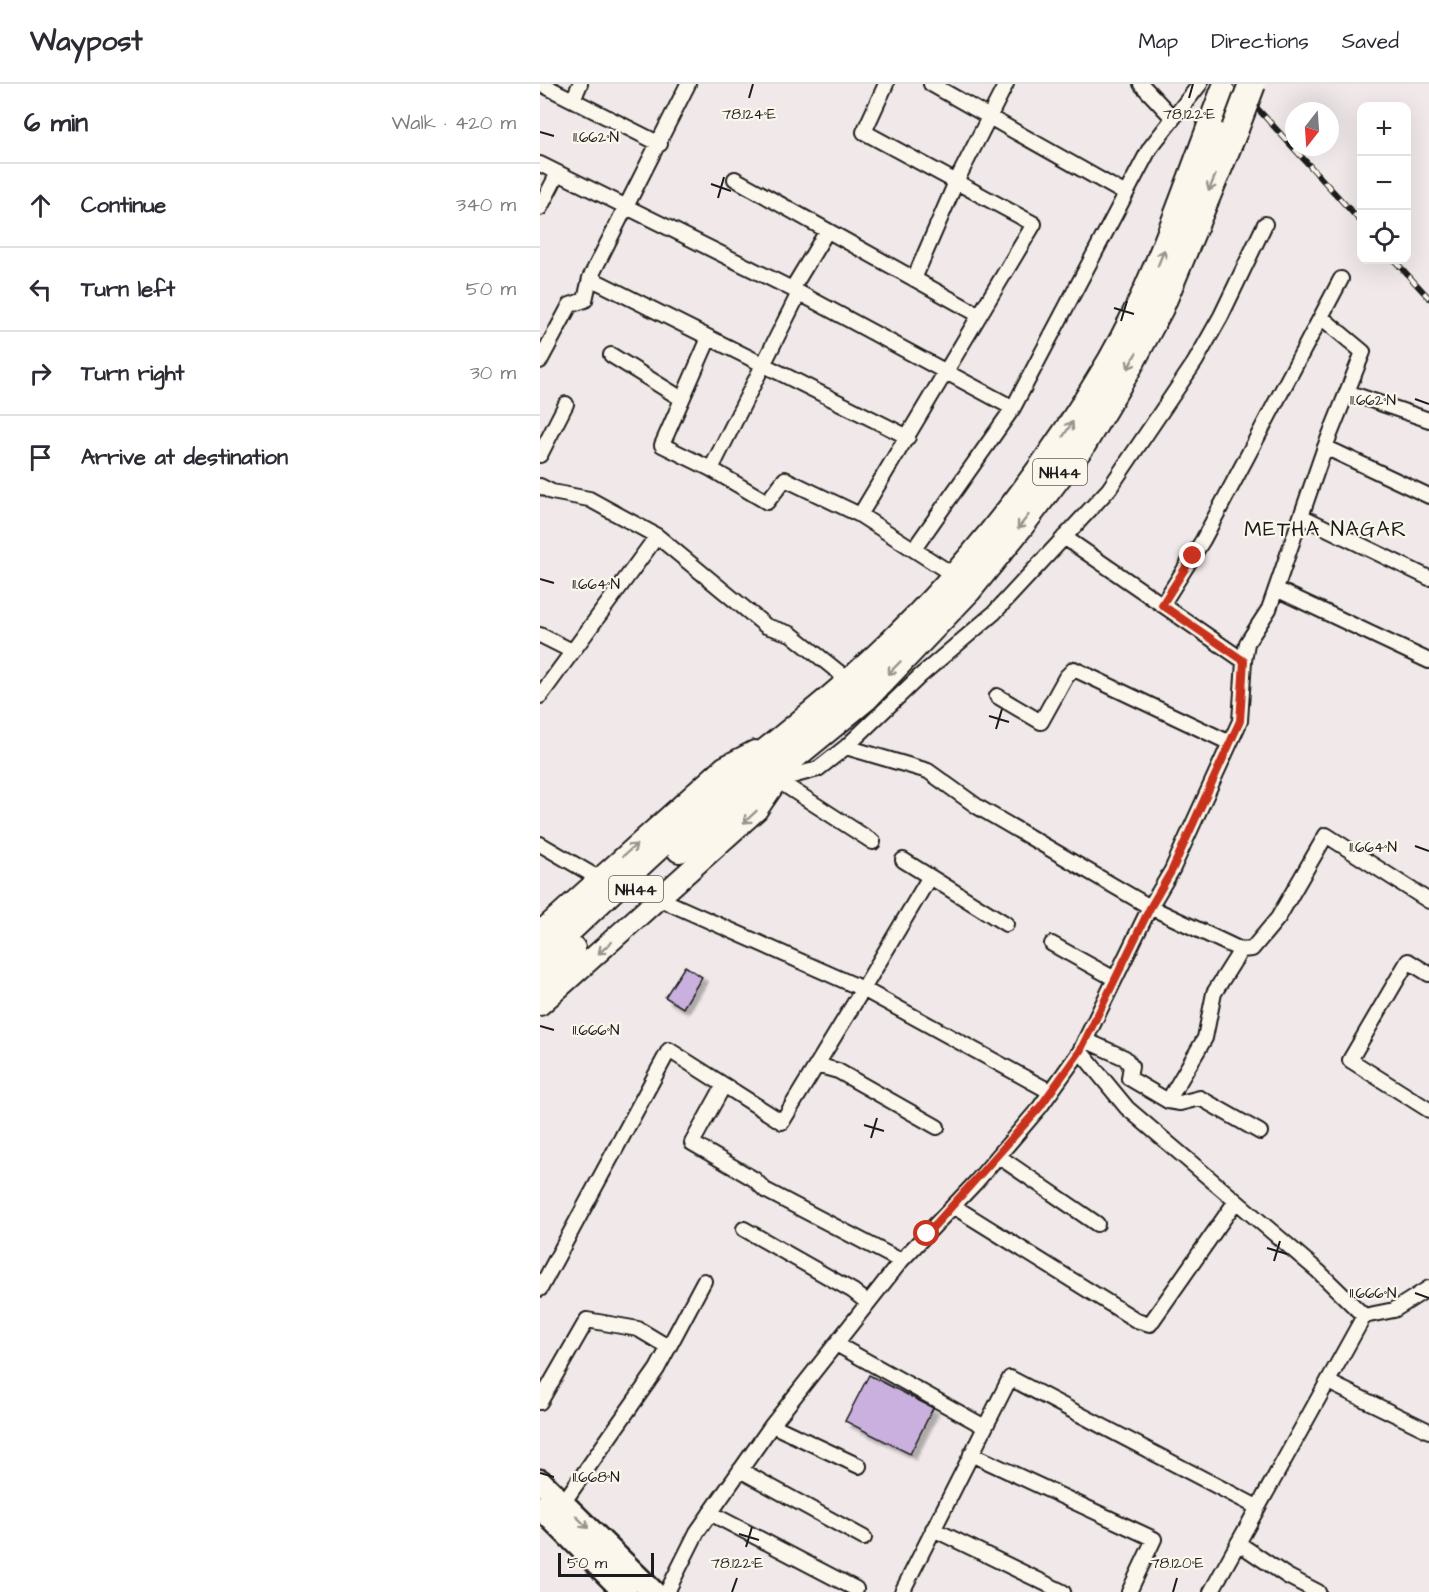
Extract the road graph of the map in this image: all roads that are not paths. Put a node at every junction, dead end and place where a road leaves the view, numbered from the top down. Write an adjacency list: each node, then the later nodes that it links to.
1 (541, 84): 11 (street)
2 (580, 84): 11 (street)
3 (688, 84): 15 (street)
4 (886, 84): 19 (street)
5 (931, 84): 12 (street)
6 (1006, 84): 12 (street)
7 (1141, 84): 13 (street)
8 (1200, 84): 13 (street)
9 (1227, 84): 14 (highway, NH44)
10 (1252, 84): 14 (highway, NH44, bridge)
11 (573, 100): 15 (street)
12 (991, 117): 19 (street); 20 (street)
13 (1173, 118): 20 (street)
14 (1224, 123): 52 (highway, NH44, one-way to 14); 63 (highway, NH44, one-way to 63)
15 (660, 144): 21 (street)
16 (540, 164): 17 (street)
17 (558, 173): 21 (street); 22 (street)
18 (735, 180): 24 (street)
19 (956, 182): 26 (street); 29 (street)
20 (1124, 193): 39 (street)
21 (626, 206): 25 (street); 28 (street)
22 (540, 208)
23 (1264, 224): 50 (street)
24 (827, 231): 26 (street); 28 (street)
25 (590, 278): 31 (street); 33 (street)
26 (914, 279): 29 (street)
27 (1341, 279): 30 (street)
28 (796, 291): 34 (street); 35 (street)
29 (979, 315): 35 (street)
30 (1321, 317): 36 (street); 55 (street)
31 (709, 338): 34 (street); 37 (street)
32 (611, 355): 37 (street)
33 (540, 361)
34 (763, 365): 41 (street); 44 (street)
35 (945, 373): 39 (street); 41 (street)
36 (1347, 392): 40 (street); 42 (street)
37 (682, 399): 44 (street)
38 (566, 404): 43 (street)
39 (1013, 408): 51 (street)
40 (1429, 420)
41 (908, 437): 47 (street)
42 (1324, 447): 46 (street); 48 (street)
43 (540, 455)
44 (711, 469): 47 (street)
45 (540, 486): 49 (street)
46 (1429, 496)
47 (860, 515): 51 (street)
48 (1301, 516): 53 (street); 54 (street)
49 (657, 536): 57 (street); 60 (street)
50 (1064, 537): 55 (street); 65 (street)
51 (914, 549): 52 (street)
52 (955, 576): 60 (highway, NH44)
53 (1429, 578)
54 (1276, 589): 58 (street); 59 (street)
55 (1162, 605): 58 (street)
56 (540, 635): 57 (street)
57 (572, 651): 61 (street)
58 (1244, 661): 64 (street)
59 (1429, 661)
60 (851, 682): 63 (highway, NH44)
61 (540, 696)
62 (997, 696): 64 (street)
63 (792, 743): 66 (street); 67 (highway, NH44); 71 (street, one-way to 63)
64 (1230, 743): 75 (street)
65 (846, 747): 66 (street); 75 (street)
66 (777, 780): 68 (street); 73 (street, one-way to 73)
67 (730, 795): 80 (highway, NH44); 83 (highway, NH44)
68 (873, 842)
69 (540, 844): 71 (street)
70 (903, 860): 72 (street)
71 (598, 878): 77 (street)
72 (928, 878): 76 (street); 84 (street)
73 (660, 899): 84 (street); 85 (street, one-way to 85)
74 (1429, 902): 79 (street)
75 (1150, 908): 79 (street); 82 (street)
76 (1006, 924)
77 (540, 932)
78 (1052, 944): 82 (street)
79 (1241, 950): 90 (street)
80 (540, 957)
81 (1429, 974): 91 (street)
82 (1115, 979): 86 (street)
83 (540, 980)
84 (863, 990): 87 (street); 89 (street)
85 (540, 1005)
86 (1082, 1046): 89 (street); 90 (street); 95 (street)
87 (817, 1065): 88 (street); 92 (street)
88 (724, 1085): 99 (street); 102 (street)
89 (1051, 1092): 94 (street)
90 (1168, 1101): 93 (street)
91 (1429, 1110)
92 (937, 1127)
93 (1260, 1132)
94 (998, 1156): 96 (street); 97 (street)
95 (1236, 1201): 96 (street); 104 (street)
96 (953, 1206): 99 (street)
97 (1097, 1224)
98 (744, 1229): 103 (street)
99 (901, 1261): 103 (street)
100 (704, 1281): 106 (street)
101 (1429, 1288): 104 (street)
102 (540, 1289)
103 (868, 1303): 105 (street)
104 (1364, 1316): 107 (street)
105 (836, 1344): 109 (street); 110 (street)
106 (668, 1347): 108 (street); 116 (street)
107 (1328, 1382): 111 (street); 118 (street)
108 (540, 1402)
109 (772, 1425): 113 (street); 114 (street)
110 (985, 1427): 112 (street); 118 (street)
111 (1429, 1431)
112 (971, 1454): 120 (street); 128 (street)
113 (859, 1466)
114 (740, 1470): 119 (street); 121 (street)
115 (540, 1481): 116 (main road)
116 (563, 1503): 124 (main road, one-way to 124)
117 (540, 1507): 124 (main road)
118 (1257, 1507): 122 (street)
119 (710, 1513): 123 (street); 125 (street)
120 (933, 1529): 126 (street); 127 (street)
121 (864, 1538)
122 (1238, 1543): 129 (street); 130 (street)
123 (856, 1589)
124 (640, 1590)
125 (667, 1592)
126 (902, 1592)
127 (1063, 1592)
128 (1130, 1592)
129 (1211, 1592)
130 (1318, 1592)

